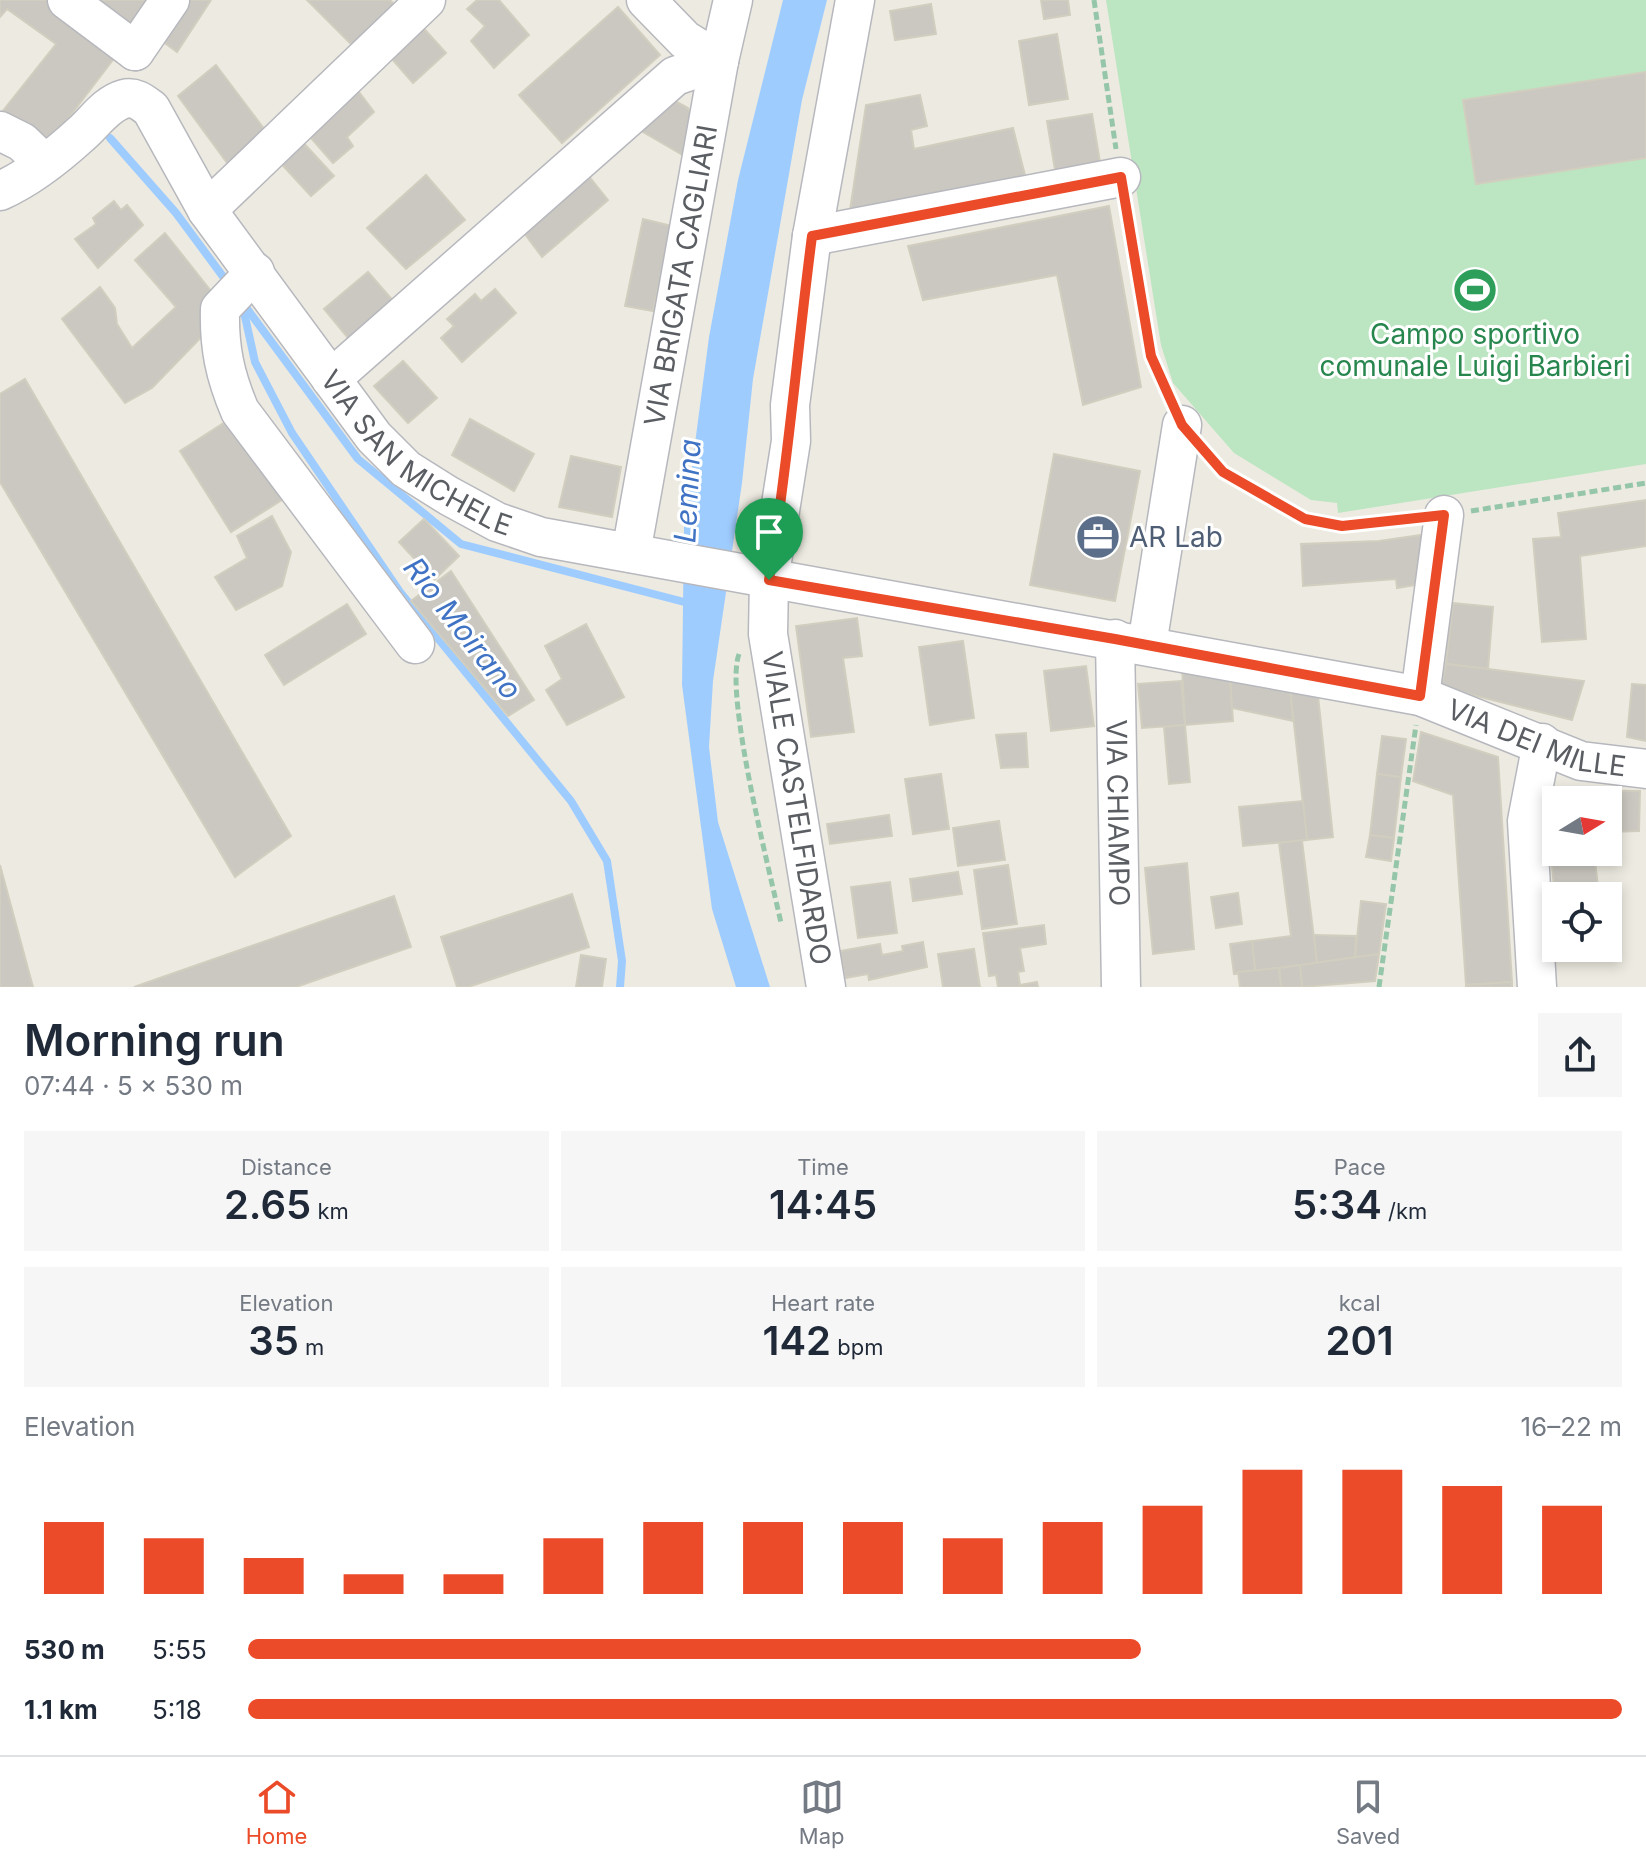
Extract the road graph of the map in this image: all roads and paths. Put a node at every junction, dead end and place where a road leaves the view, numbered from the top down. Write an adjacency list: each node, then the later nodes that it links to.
1 (67, 0): 8 (street)
2 (170, 0): 8 (street)
3 (426, 0): 15 (street)
4 (646, 0): 9 (street)
5 (733, 0): 9 (street, VIA BRIGATA CAGLIARI)
6 (855, 0): 16 (street, VIALE CASTELFIDARDO)
7 (1094, 0): 13 (path)
8 (135, 51): 10 (street)
9 (719, 61): 18 (street); 22 (street, VIA BRIGATA CAGLIARI)
10 (133, 98): 12 (street); 15 (street, VIA SAN MICHELE)
11 (0, 131): 12 (street)
12 (44, 163): 14 (street)
13 (1121, 177): 16 (street); 19 (path)
14 (0, 191)
15 (207, 210): 17 (street, VIA SAN MICHELE)
16 (812, 236): 23 (street, VIALE CASTELFIDARDO)
17 (255, 272): 18 (street, VIA SAN MICHELE); 26 (street)
18 (331, 379): 22 (street, VIA SAN MICHELE)
19 (1182, 425): 21 (path); 25 (street)
20 (1646, 483): 21 (path)
21 (1444, 515): 27 (street)
22 (631, 553): 23 (street, VIA SAN MICHELE)
23 (769, 580): 24 (street, VIALE CASTELFIDARDO); 25 (street, VIA DEI MILLE)
24 (768, 634): 30 (path); 31 (street, VIALE CASTELFIDARDO)
25 (1131, 642): 27 (street, VIA DEI MILLE); 32 (street, VIA CHIAMPO)
26 (415, 644)
27 (1420, 696): 28 (street, VIA DEI MILLE); 33 (path)
28 (1542, 743): 29 (street, VIA DEI MILLE); 34 (street)
29 (1646, 769)
30 (781, 925)
31 (826, 987)
32 (1121, 987)
33 (1379, 987)
34 (1537, 987)

